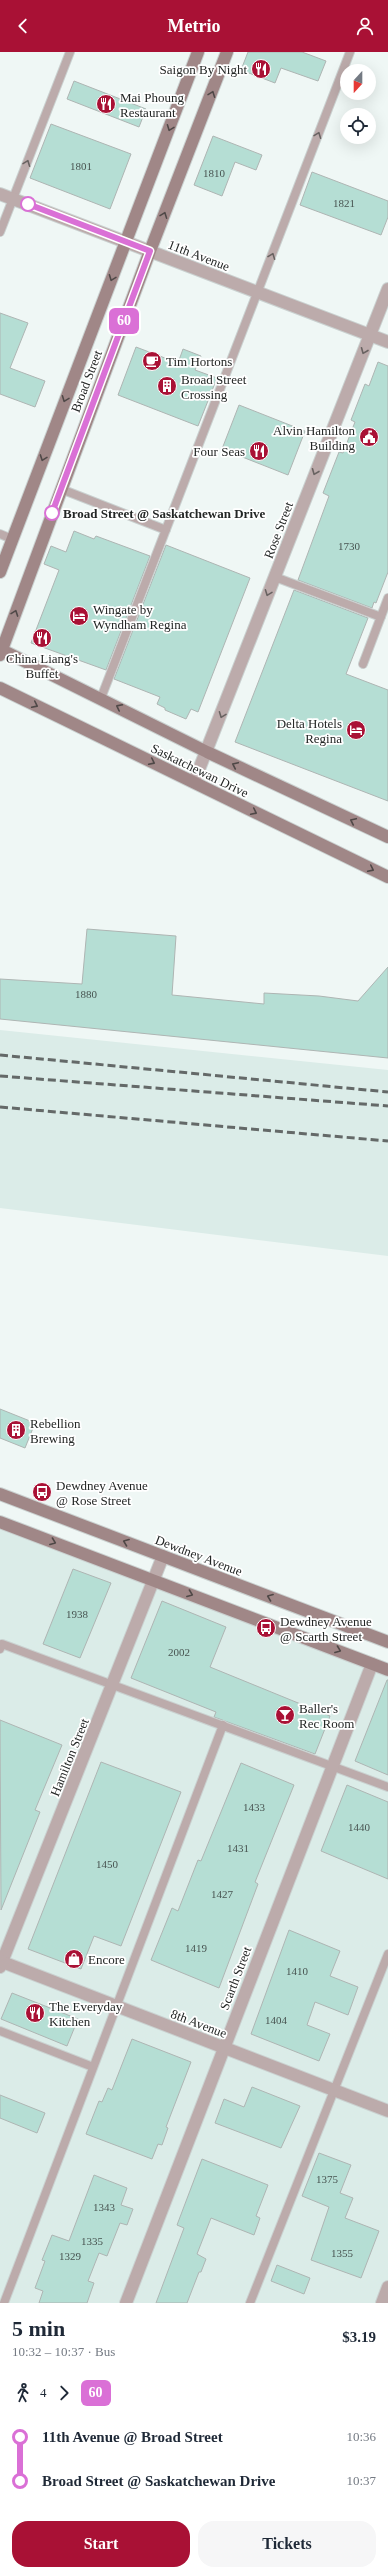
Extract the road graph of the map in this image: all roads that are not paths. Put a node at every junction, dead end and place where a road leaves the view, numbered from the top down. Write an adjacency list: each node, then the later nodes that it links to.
1 (70, 52): 6 (lane, one-way to 1)
2 (198, 52): 8 (main road, Broad Street, one-way to 8)
3 (227, 52): 9 (main road, Broad Street, one-way to 3)
4 (350, 52): 11 (lane, one-way to 4)
5 (0, 194): 6 (street, 11th Avenue)
6 (13, 199): 7 (lane); 8 (street, 11th Avenue)
7 (0, 232)
8 (126, 242): 9 (street, 11th Avenue); 17 (main road, Broad Street, one-way to 17)
9 (150, 251): 11 (street, 11th Avenue); 14 (main road, Broad Street)
10 (388, 289): 12 (street, Rose Street)
11 (258, 292): 12 (street, 11th Avenue); 15 (lane)
12 (370, 336): 13 (street, 11th Avenue); 19 (street, Rose Street, one-way to 19)
13 (388, 342)
14 (61, 489): 15 (lane); 22 (main road, Broad Street, one-way to 14)
15 (166, 530): 25 (lane)
16 (0, 534): 17 (lane)
17 (12, 539): 18 (main road, Broad Street)
18 (0, 572)
19 (275, 577): 21 (lane); 26 (street, Rose Street, one-way to 26)
20 (388, 598): 21 (lane)
21 (381, 617): 23 (lane)
22 (1, 651): 25 (main road, Saskatchewan Drive)
23 (363, 664)
24 (0, 688): 27 (main road, Saskatchewan Drive, one-way to 27)
25 (101, 698): 26 (main road, Saskatchewan Drive, one-way to 25)
26 (207, 752): 27 (street, Rose Street); 28 (main road, Saskatchewan Drive, one-way to 26)
27 (194, 782): 29 (main road, Saskatchewan Drive, one-way to 29)
28 (388, 837)
29 (388, 877)
30 (0, 1494): 32 (main road, Dewdney Avenue, one-way to 30)
31 (0, 1522): 33 (main road, one-way to 33)
32 (162, 1556): 33 (street, Hamilton Street); 34 (main road, Dewdney Avenue, one-way to 32)
33 (153, 1581): 36 (main road, one-way to 36); 38 (street, Hamilton Street)
34 (388, 1642)
35 (0, 1649): 38 (lane)
36 (372, 1664): 37 (main road); 40 (street, Scarth Street)
37 (388, 1670)
38 (113, 1685): 39 (lane); 43 (street, Hamilton Street)
39 (223, 1725): 40 (lane); 44 (lane)
40 (332, 1766): 41 (lane); 46 (street, Scarth Street)
41 (388, 1787)
42 (388, 1954): 48 (lane)
43 (1, 1964): 44 (street, 8th Avenue)
44 (116, 2006): 46 (street, 8th Avenue); 47 (lane)
45 (0, 2032): 47 (lane)
46 (224, 2048): 48 (street, 8th Avenue); 52 (street, Scarth Street)
47 (93, 2067): 51 (lane)
48 (335, 2090): 49 (street, 8th Avenue); 53 (lane)
49 (388, 2111)
50 (388, 2287): 54 (street)
51 (4, 2303)
52 (126, 2303)
53 (250, 2303)
54 (382, 2303)

